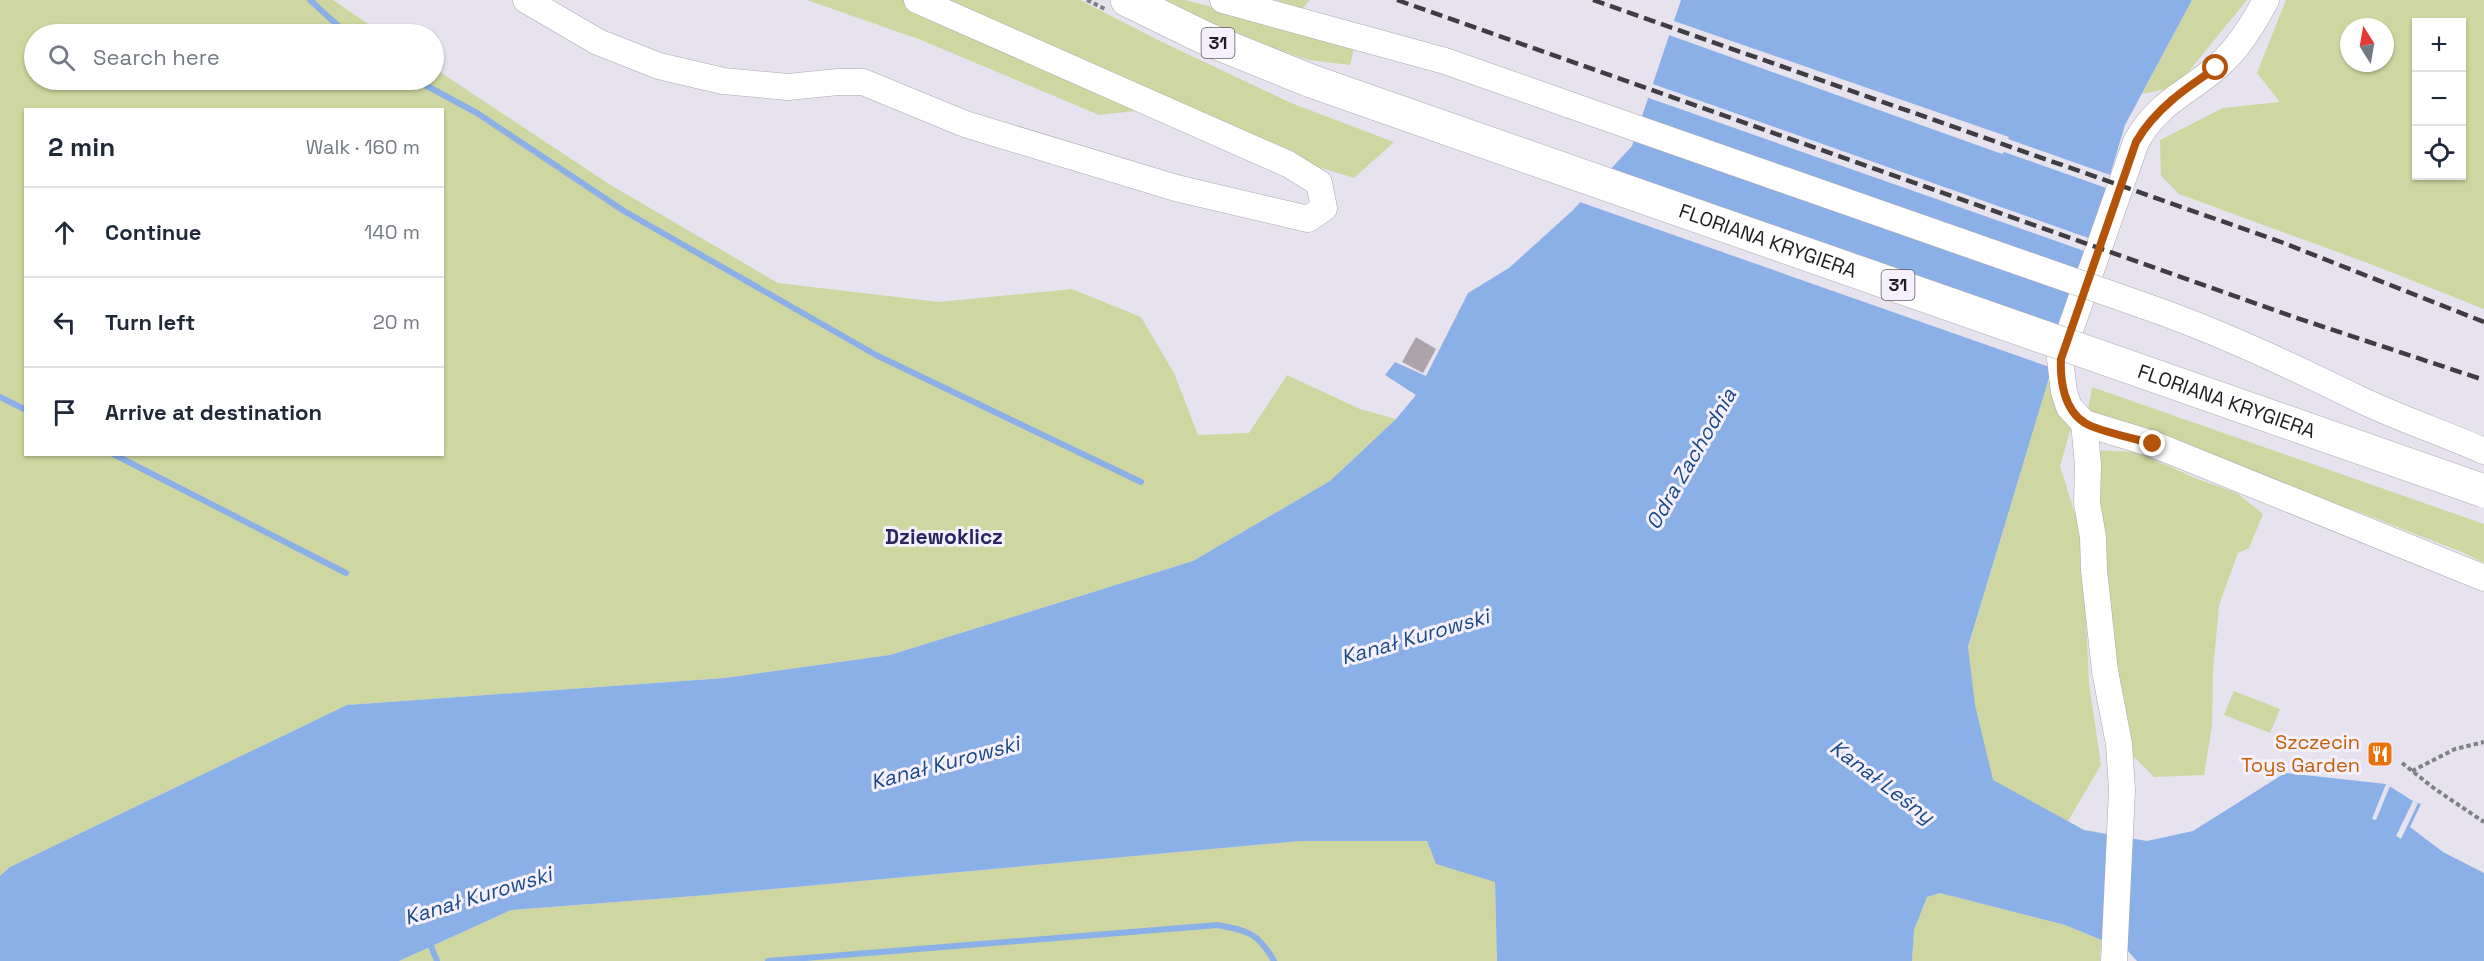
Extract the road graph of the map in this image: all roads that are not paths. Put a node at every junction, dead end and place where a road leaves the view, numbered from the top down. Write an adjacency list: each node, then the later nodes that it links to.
1 (526, 0): 2 (street)
2 (917, 0)
3 (1127, 0): 8 (main road, FLORIANA KRYGIERA / 31, bridge)
4 (1223, 0): 7 (street, bridge)
5 (2266, 0): 6 (street)
6 (2084, 423): 9 (street); 10 (street)
7 (2484, 451)
8 (2484, 491)
9 (2484, 578)
10 (2114, 961)

